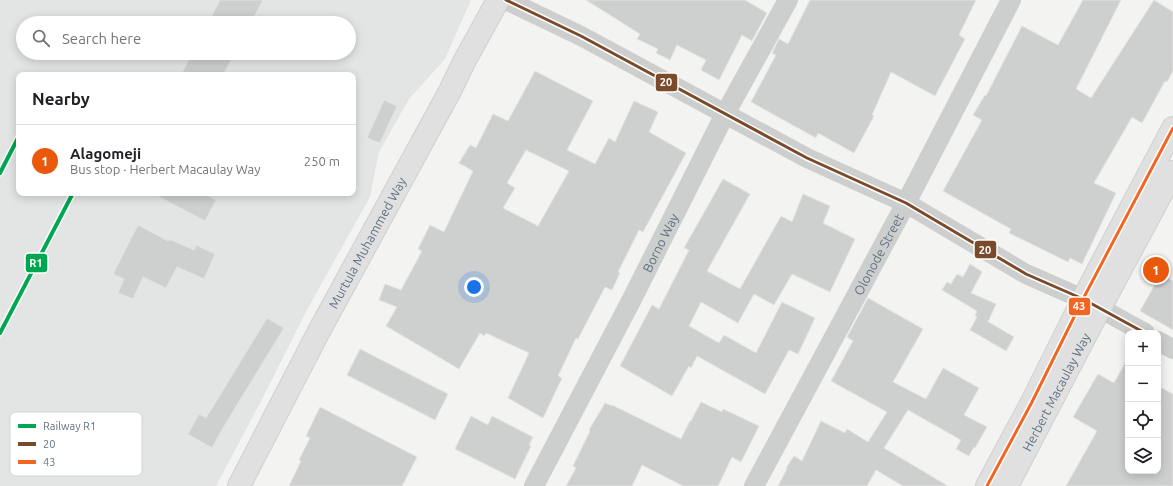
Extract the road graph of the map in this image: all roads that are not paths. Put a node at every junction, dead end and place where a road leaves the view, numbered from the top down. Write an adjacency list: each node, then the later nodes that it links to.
1 (498, 0): 13 (main road, Murtula Muhammed Way)
2 (506, 0): 5 (street)
3 (788, 0): 5 (street, Borno Way)
4 (1011, 0): 8 (street, Olonode Street)
5 (725, 114): 8 (street); 14 (street, Borno Way)
6 (1173, 128): 9 (main road, Herbert Macaulay Way)
7 (1173, 172): 9 (main road, Herbert Macaulay Way)
8 (906, 203): 9 (street); 15 (street, Olonode Street)
9 (1092, 304): 10 (street); 16 (main road, Herbert Macaulay Way); 17 (main road, Herbert Macaulay Way)
10 (1139, 330)
11 (1161, 342): 12 (street)
12 (1173, 349)
13 (239, 486)
14 (534, 486)
15 (754, 486)
16 (987, 486)
17 (1007, 486)

